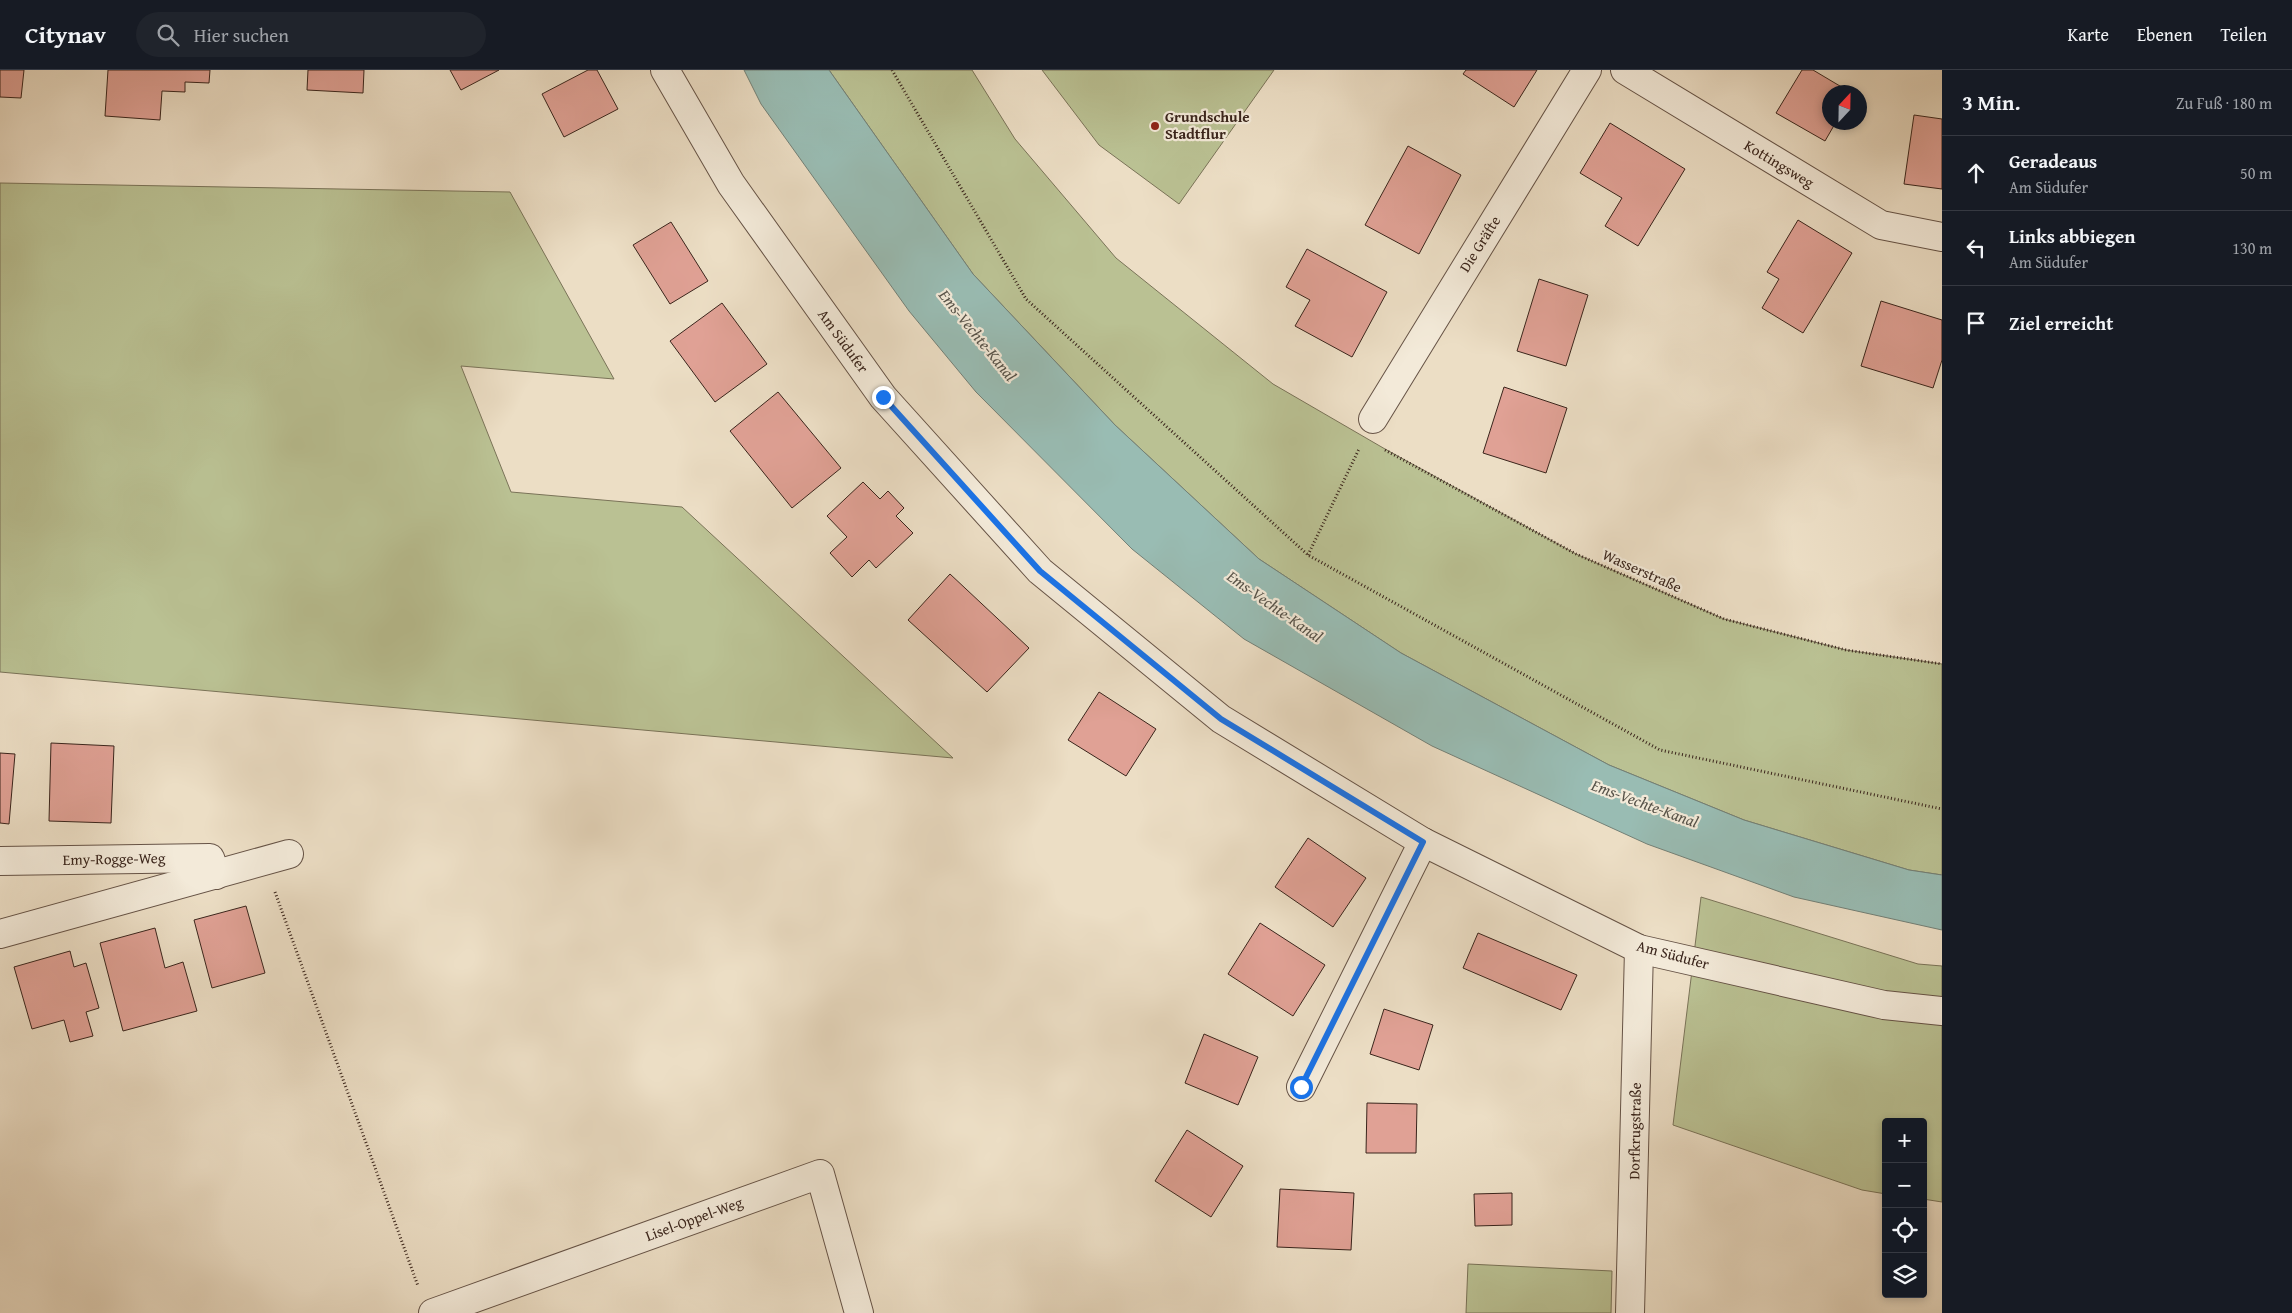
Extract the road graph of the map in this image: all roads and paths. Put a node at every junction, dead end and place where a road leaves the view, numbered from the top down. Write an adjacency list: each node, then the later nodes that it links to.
1 (666, 70): 10 (street, Am Südufer)
2 (892, 70): 7 (path)
3 (1587, 70): 6 (street, Die Gräfte)
4 (1625, 70): 5 (street, Kottingsweg)
5 (1942, 237)
6 (1373, 419): 7 (path); 8 (path, Wasserstraße)
7 (1308, 555): 9 (path)
8 (1942, 664)
9 (1942, 809)
10 (1423, 842): 16 (street, Am Südufer); 18 (street)
11 (290, 854): 12 (street, Emy-Rogge-Weg)
12 (264, 861): 14 (street, Emy-Rogge-Weg); 19 (path)
13 (0, 862): 14 (street, Emy-Rogge-Weg)
14 (216, 874): 15 (street, Emy-Rogge-Weg)
15 (0, 934)
16 (1639, 949): 17 (street, Am Südufer); 21 (street, Dorfkrugstraße)
17 (1942, 1011)
18 (1301, 1087)
19 (427, 1304): 20 (street, Lisel-Oppel-Weg)
20 (859, 1313)
21 (1630, 1313)

